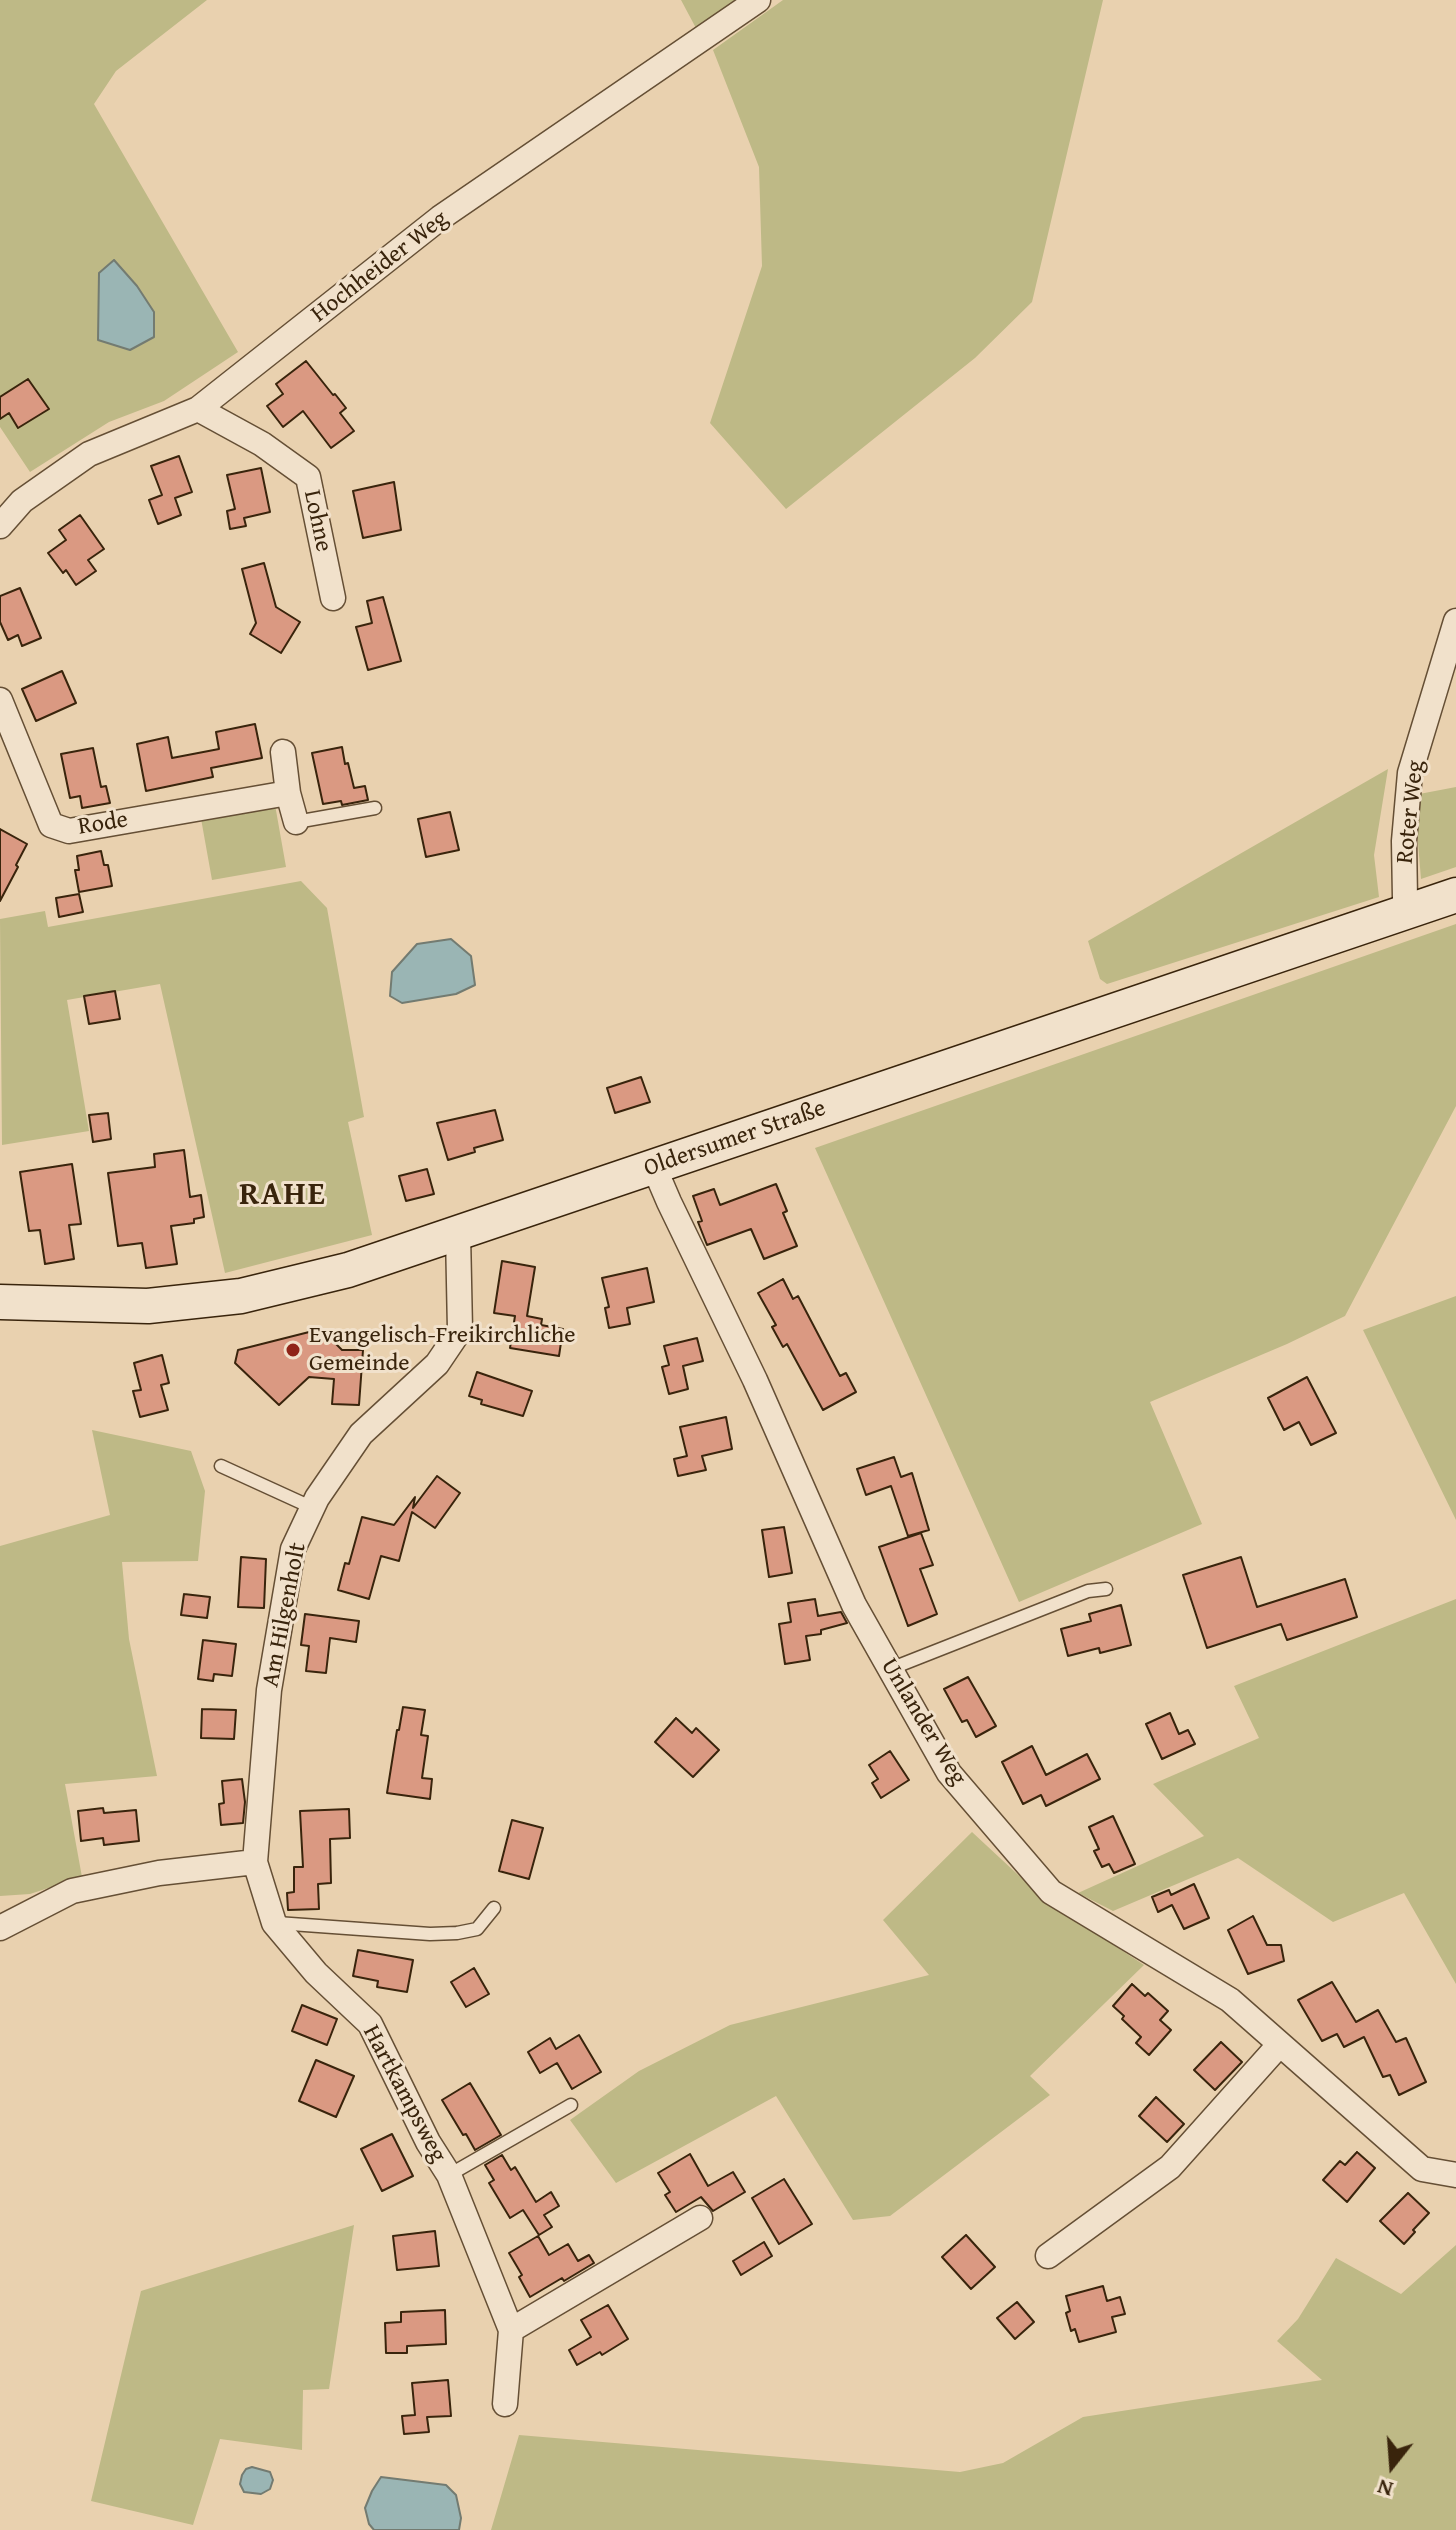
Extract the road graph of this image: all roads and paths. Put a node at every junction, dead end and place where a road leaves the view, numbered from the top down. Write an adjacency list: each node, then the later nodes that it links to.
1 (758, 0): 2 (street, Hochheider Weg)
2 (198, 409): 3 (street, Hochheider Weg); 4 (street, Lohne)
3 (0, 526)
4 (333, 598)
5 (1456, 621): 12 (street, Roter Weg)
6 (0, 700): 8 (street, Rode)
7 (283, 752): 8 (street)
8 (288, 793): 10 (street)
9 (375, 808): 10 (lane)
10 (296, 822)
11 (1456, 895): 12 (main road, Oldersumer Straße)
12 (1407, 913): 13 (main road, Oldersumer Straße)
13 (654, 1167): 14 (main road, Oldersumer Straße); 19 (street, Unlander Weg)
14 (458, 1234): 15 (main road, Oldersumer Straße); 17 (street, Am Hilgenholt)
15 (0, 1302)
16 (221, 1466): 17 (lane)
17 (313, 1508): 20 (street, Am Hilgenholt)
18 (1106, 1589): 19 (lane)
19 (890, 1669): 24 (street, Unlander Weg)
20 (255, 1862): 22 (street, Hartkampsweg); 23 (street)
21 (494, 1908): 22 (lane)
22 (274, 1923): 26 (street, Hartkampsweg)
23 (0, 1928)
24 (1280, 2044): 27 (street, Unlander Weg); 29 (street)
25 (571, 2105): 26 (lane)
26 (449, 2175): 30 (street, Hartkampsweg)
27 (1456, 2175)
28 (700, 2218): 30 (street)
29 (1048, 2256)
30 (511, 2330): 31 (street, Hartkampsweg)
31 (505, 2404)

